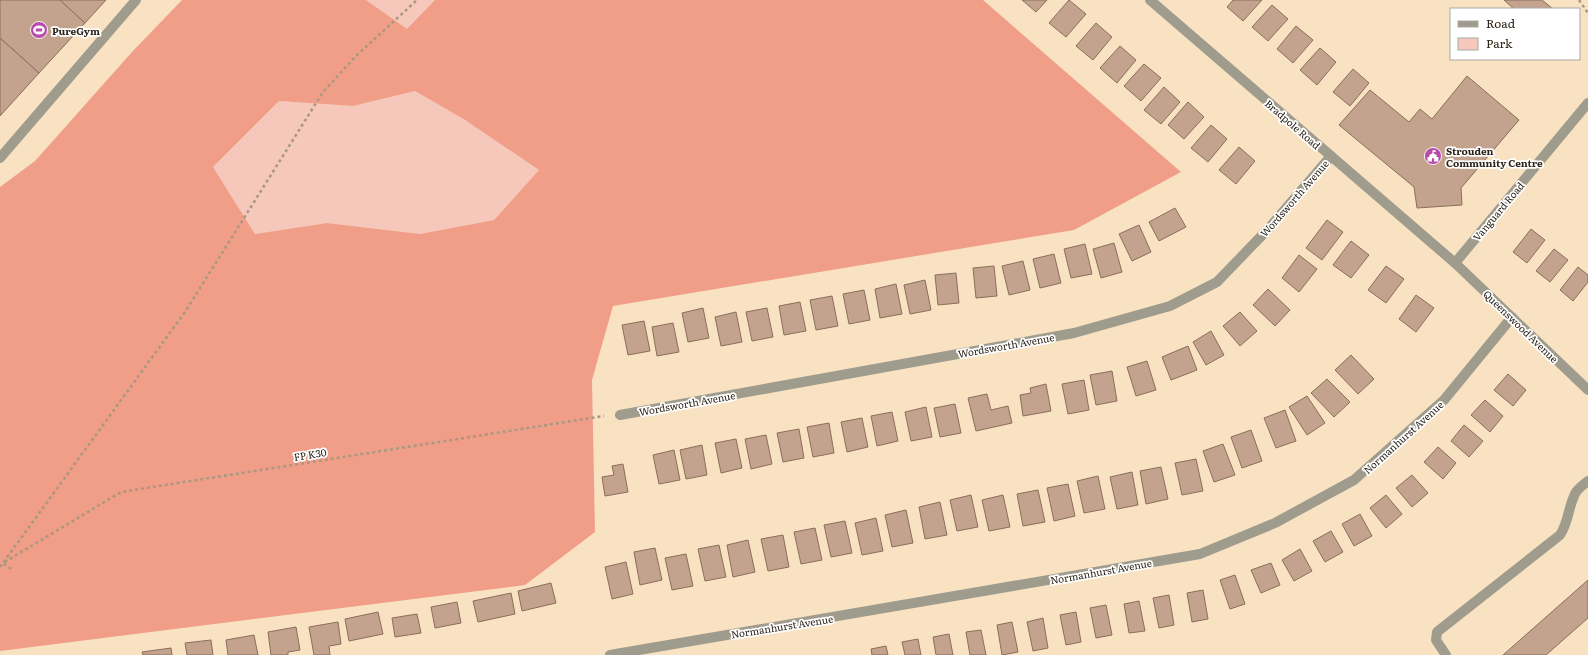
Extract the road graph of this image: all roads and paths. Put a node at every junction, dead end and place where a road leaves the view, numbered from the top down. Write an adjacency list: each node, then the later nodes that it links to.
1 (136, 0): 8 (street)
2 (417, 0): 15 (path)
3 (1150, 0): 7 (street, Bradpole Road)
4 (1579, 0): 5 (path)
5 (1588, 13)
6 (1588, 103): 9 (street, Vanguard Road)
7 (1331, 156): 9 (street, Bradpole Road); 12 (street, Wordsworth Avenue)
8 (0, 158)
9 (1455, 263): 10 (street, Queenswood Avenue)
10 (1512, 317): 11 (street, Queenswood Avenue); 18 (street, Normanhurst Avenue)
11 (1588, 390)
12 (620, 415)
13 (607, 416): 15 (path, FP K30)
14 (1588, 481): 19 (street)
15 (3, 563): 16 (path); 17 (path)
16 (0, 567)
17 (11, 569)
18 (610, 655)
19 (1446, 655)

